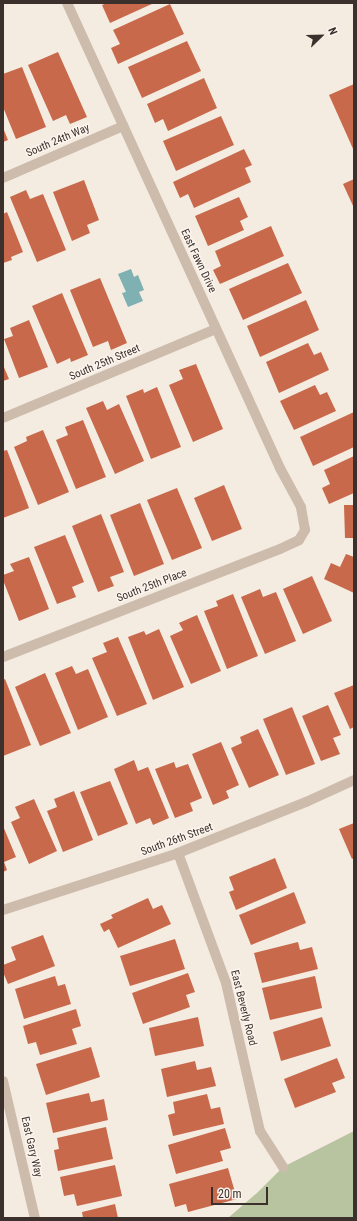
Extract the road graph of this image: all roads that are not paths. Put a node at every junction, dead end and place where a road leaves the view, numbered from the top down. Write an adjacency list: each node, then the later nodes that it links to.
1 (67, 3): 2 (street, East Fawn Drive)
2 (123, 126): 3 (street, South 24th Way); 4 (street, East Fawn Drive)
3 (3, 178)
4 (216, 329): 5 (street, South 25th Street); 6 (street, East Fawn Drive)
5 (3, 418)
6 (305, 530): 7 (street, South 25th Place)
7 (3, 657)
8 (354, 780): 9 (street, South 26th Street)
9 (178, 853): 10 (street, South 26th Street); 12 (street, East Beverly Road)
10 (3, 910)
11 (3, 1081): 13 (street, East Gary Way)
12 (283, 1167)
13 (35, 1218)

